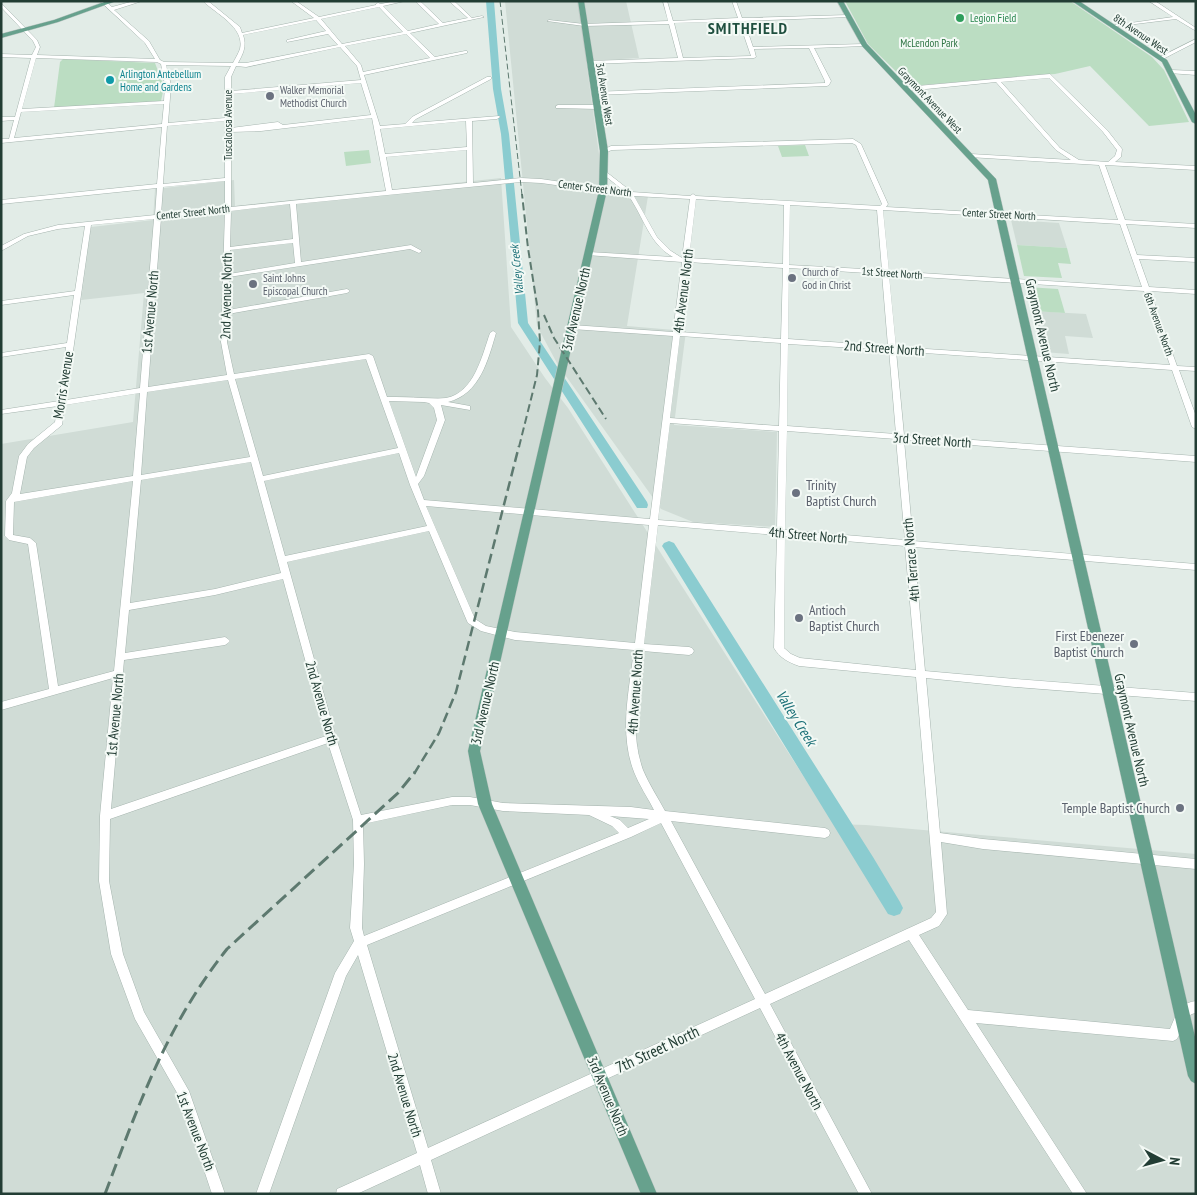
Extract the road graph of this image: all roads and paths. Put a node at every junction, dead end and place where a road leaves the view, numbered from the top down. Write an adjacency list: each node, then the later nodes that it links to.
1 (98, 1): 29 (main road)
2 (112, 1): 17 (main road)
3 (140, 1): 17 (street)
4 (205, 1): 37 (street)
5 (293, 1): 22 (street)
6 (374, 1): 18 (street)
7 (403, 1): 18 (street)
8 (417, 1): 30 (street)
9 (451, 1): 24 (street)
10 (581, 1): 31 (main road, 3rd Avenue West)
11 (665, 1): 27 (street)
12 (734, 1): 25 (street)
13 (840, 1): 21 (main road, Graymont Avenue West)
14 (1075, 1): 32 (main road, 8th Avenue West)
15 (1152, 1): 23 (street)
16 (1, 4): 19 (street)
17 (106, 5): 29 (main road); 54 (street, 1st Avenue North)
18 (380, 6): 22 (street); 36 (street)
19 (3, 9): 33 (street)
20 (482, 16): 24 (street)
21 (848, 16): 25 (street); 42 (main road, Graymont Avenue West)
22 (317, 18): 28 (street); 35 (street)
23 (1176, 18): 32 (street); 34 (street)
24 (471, 19): 30 (street)
25 (741, 20): 27 (street); 46 (street)
26 (550, 21): 31 (street)
27 (671, 22): 31 (street); 53 (street)
28 (296, 23): 37 (street); 39 (street)
29 (42, 25): 33 (main road)
30 (442, 25): 36 (street)
31 (584, 25): 55 (main road, 3rd Avenue West)
32 (1111, 26): 52 (main road, 8th Avenue West)
33 (24, 29): 38 (main road); 45 (street)
34 (1196, 30)
35 (329, 32): 39 (street); 43 (street)
36 (407, 32): 43 (street); 51 (street)
37 (242, 34): 57 (street, Tuscaloosa Avenue)
38 (1, 36)
39 (309, 37): 41 (street)
40 (1196, 40): 52 (street)
41 (289, 41)
42 (864, 45): 44 (street); 65 (main road, Graymont Avenue West)
43 (341, 46): 57 (street); 60 (street)
44 (811, 46): 46 (street); 66 (street)
45 (38, 48): 49 (street); 50 (street)
46 (752, 48): 53 (street)
47 (465, 52): 51 (street)
48 (1, 55): 49 (street)
49 (34, 56): 50 (street); 71 (street)
50 (50, 57): 54 (street)
51 (433, 58): 60 (street)
52 (1162, 58): 58 (main road, 8th Avenue West)
53 (682, 59): 55 (street)
54 (160, 62): 56 (street); 61 (street, 1st Avenue North)
55 (590, 62): 66 (main road, 3rd Avenue West)
56 (184, 64): 57 (street); 61 (street)
57 (233, 65): 67 (street, Tuscaloosa Avenue)
58 (1171, 72): 59 (street); 78 (main road, 8th Avenue West)
59 (1196, 73)
60 (361, 74): 63 (street)
61 (167, 78): 68 (street, 1st Avenue North)
62 (489, 78): 79 (street)
63 (363, 81): 67 (street); 72 (street)
64 (997, 81): 65 (street); 89 (street); 91 (street)
65 (906, 89): 88 (main road, Graymont Avenue West)
66 (596, 92): 70 (main road, 3rd Avenue West)
67 (228, 93): 76 (street, Tuscaloosa Avenue)
68 (167, 102): 71 (street); 80 (street, 1st Avenue North)
69 (558, 107): 70 (street)
70 (598, 107): 86 (main road, 3rd Avenue West)
71 (19, 111): 74 (street)
72 (374, 116): 81 (street); 82 (street)
73 (497, 117): 77 (street)
74 (17, 118): 75 (street); 83 (street)
75 (1, 119)
76 (227, 119): 80 (street); 82 (street, Tuscaloosa Avenue)
77 (470, 119): 79 (street); 85 (street)
78 (1195, 119)
79 (408, 124): 81 (street)
80 (166, 125): 83 (street); 96 (street, 1st Avenue North)
81 (377, 128): 87 (street)
82 (228, 131): 94 (street, Tuscaloosa Avenue)
83 (11, 140): 84 (street)
84 (1, 141)
85 (470, 148): 87 (street); 95 (street)
86 (604, 151): 93 (main road, 3rd Avenue West); 104 (street, 4th Terrace North)
87 (382, 156): 98 (street)
88 (971, 156): 89 (street); 106 (main road, Graymont Avenue West)
89 (1078, 162): 90 (street)
90 (1101, 163): 91 (street); 108 (street)
91 (1109, 164): 92 (street)
92 (1196, 168)
93 (605, 173): 97 (main road, 3rd Avenue West); 99 (street)
94 (228, 179): 96 (street); 105 (street, Tuscaloosa Avenue)
95 (470, 184): 97 (street, Center Street North); 98 (street, Center Street North)
96 (161, 186): 101 (street); 107 (street, 1st Avenue North)
97 (603, 190): 99 (street, Center Street North); 115 (main road, 3rd Avenue North)
98 (389, 192): 102 (street, Center Street North)
99 (630, 194): 100 (street, Center Street North); 117 (street)
100 (693, 196): 103 (street, Center Street North); 117 (street, 4th Avenue North)
101 (1, 202)
102 (293, 202): 105 (street, Center Street North); 111 (street)
103 (786, 202): 104 (street, Center Street North); 120 (street)
104 (883, 207): 106 (street, Center Street North); 121 (street, 4th Terrace North)
105 (228, 209): 107 (street, Center Street North); 113 (street, 2nd Avenue North)
106 (1000, 214): 108 (street, Center Street North); 123 (main road, Graymont Avenue North)
107 (159, 216): 109 (street, Center Street North); 141 (street, 1st Avenue North)
108 (1122, 221): 110 (street, Center Street North); 116 (street, 6th Avenue North)
109 (88, 224): 112 (street, Center Street North); 127 (street, Morris Avenue)
110 (1196, 226)
111 (296, 241): 113 (street); 119 (street)
112 (1, 249)
113 (226, 249): 122 (street, 2nd Avenue North)
114 (419, 251): 119 (street)
115 (588, 254): 117 (street, 1st Street North); 130 (main road, 3rd Avenue North)
116 (1134, 256): 118 (street); 124 (street, 6th Avenue North)
117 (687, 260): 120 (street, 1st Street North); 132 (street, 4th Avenue North)
118 (1196, 260)
119 (298, 265): 122 (street)
120 (785, 266): 121 (street, 1st Street North); 133 (street)
121 (885, 272): 123 (street, 1st Street North); 135 (street, 4th Terrace North)
122 (226, 276): 129 (street, 2nd Avenue North)
123 (1015, 281): 124 (street, 1st Street North); 137 (main road, Graymont Avenue North)
124 (1146, 289): 126 (street, 1st Street North); 138 (street, 6th Avenue North)
125 (347, 292): 129 (street)
126 (1196, 292)
127 (77, 293): 128 (street); 134 (street, Morris Avenue)
128 (1, 302)
129 (225, 313): 140 (street, 2nd Avenue North)
130 (572, 327): 132 (street, 2nd Street North); 160 (main road, 3rd Avenue North)
131 (493, 334): 144 (street)
132 (678, 334): 133 (street, 2nd Street North); 147 (street, 4th Avenue North)
133 (785, 341): 135 (street, 2nd Street North); 149 (street)
134 (69, 345): 136 (street); 143 (street, Morris Avenue)
135 (892, 348): 137 (street, 2nd Street North); 150 (street, 4th Terrace North)
136 (1, 355)
137 (1032, 358): 138 (street, 2nd Street North); 151 (main road, Graymont Avenue North)
138 (1174, 367): 139 (street, 2nd Street North); 148 (street, 6th Avenue North)
139 (1196, 369)
140 (231, 376): 141 (street); 142 (street); 153 (street, 2nd Avenue North)
141 (144, 389): 143 (street); 155 (street, 1st Avenue North)
142 (385, 399): 144 (street); 152 (street)
143 (62, 402): 146 (street); 158 (street, Morris Avenue)
144 (431, 402): 145 (street); 157 (street)
145 (468, 408)
146 (1, 412)
147 (668, 420): 149 (street, 3rd Street North); 161 (street, 4th Avenue North)
148 (1196, 427)
149 (783, 429): 150 (street, 3rd Street North); 163 (street)
150 (900, 437): 151 (street, 3rd Street North); 164 (street, 4th Terrace North)
151 (1053, 448): 154 (street, 3rd Street North); 165 (main road, Graymont Avenue North)
152 (402, 450): 156 (street); 157 (street)
153 (255, 459): 155 (street); 156 (street, 2nd Avenue North)
154 (1196, 459)
155 (137, 478): 158 (street); 169 (street, 1st Avenue North)
156 (261, 479): 166 (street, 2nd Avenue North)
157 (414, 485): 159 (street)
158 (13, 498): 177 (street, Morris Avenue)
159 (421, 503): 160 (street, 4th Street North); 162 (street)
160 (529, 513): 161 (street, 4th Street North); 170 (main road, 3rd Avenue North)
161 (653, 524): 163 (street, 4th Street North); 172 (street, 4th Avenue North)
162 (431, 528): 166 (street); 170 (street)
163 (781, 533): 164 (street, 4th Street North); 176 (street)
164 (910, 544): 165 (street, 4th Street North); 176 (street, 4th Terrace North)
165 (1078, 558): 167 (street, 4th Street North); 178 (main road, Graymont Avenue North)
166 (282, 560): 168 (street, 2nd Avenue North)
167 (1196, 568)
168 (286, 575): 169 (street); 181 (street, 2nd Avenue North)
169 (125, 606): 174 (street, 1st Avenue North)
170 (501, 634): 172 (street); 182 (main road, 3rd Avenue North)
171 (225, 641): 174 (street)
172 (638, 646): 173 (street); 185 (street, 4th Avenue North)
173 (689, 651)
174 (120, 657): 175 (street, 1st Avenue North)
175 (119, 673): 177 (street); 184 (street, 1st Avenue North)
176 (921, 674): 178 (street); 189 (street, 4th Terrace North)
177 (54, 690): 180 (street)
178 (1108, 690): 179 (street); 190 (main road, Graymont Avenue North)
179 (1196, 697)
180 (1, 706)
181 (331, 738): 184 (street); 186 (street, 2nd Avenue North)
182 (485, 804): 183 (street); 186 (street); 192 (main road, 3rd Avenue North)
183 (580, 810): 185 (street); 188 (street)
184 (105, 816): 203 (street, 1st Avenue North)
185 (664, 816): 187 (street); 188 (street); 196 (street, 4th Avenue North)
186 (358, 820): 195 (street, 2nd Avenue North)
187 (825, 833)
188 (627, 834): 192 (street)
189 (936, 837): 190 (street); 193 (street, 4th Terrace North)
190 (1147, 861): 191 (street); 198 (main road, Graymont Avenue North)
191 (1196, 864)
192 (517, 880): 195 (street); 200 (main road, 3rd Avenue North)
193 (942, 914): 194 (street, 7th Street North)
194 (911, 933): 196 (street, 7th Street North); 199 (street)
195 (360, 943): 202 (street, 2nd Avenue North); 204 (street)
196 (762, 1000): 200 (street, 7th Street North); 208 (street, 4th Avenue North)
197 (1196, 1007): 198 (street)
198 (1182, 1015): 199 (street); 201 (main road, Graymont Avenue North)
199 (965, 1016): 209 (street)
200 (600, 1075): 202 (street, 7th Street North); 207 (main road, 3rd Avenue North)
201 (1196, 1076)
202 (424, 1155): 205 (street, 7th Street North); 206 (street, 2nd Avenue North)
203 (219, 1194)
204 (262, 1194)
205 (342, 1194)
206 (435, 1194)
207 (650, 1194)
208 (866, 1194)
209 (1081, 1194)

